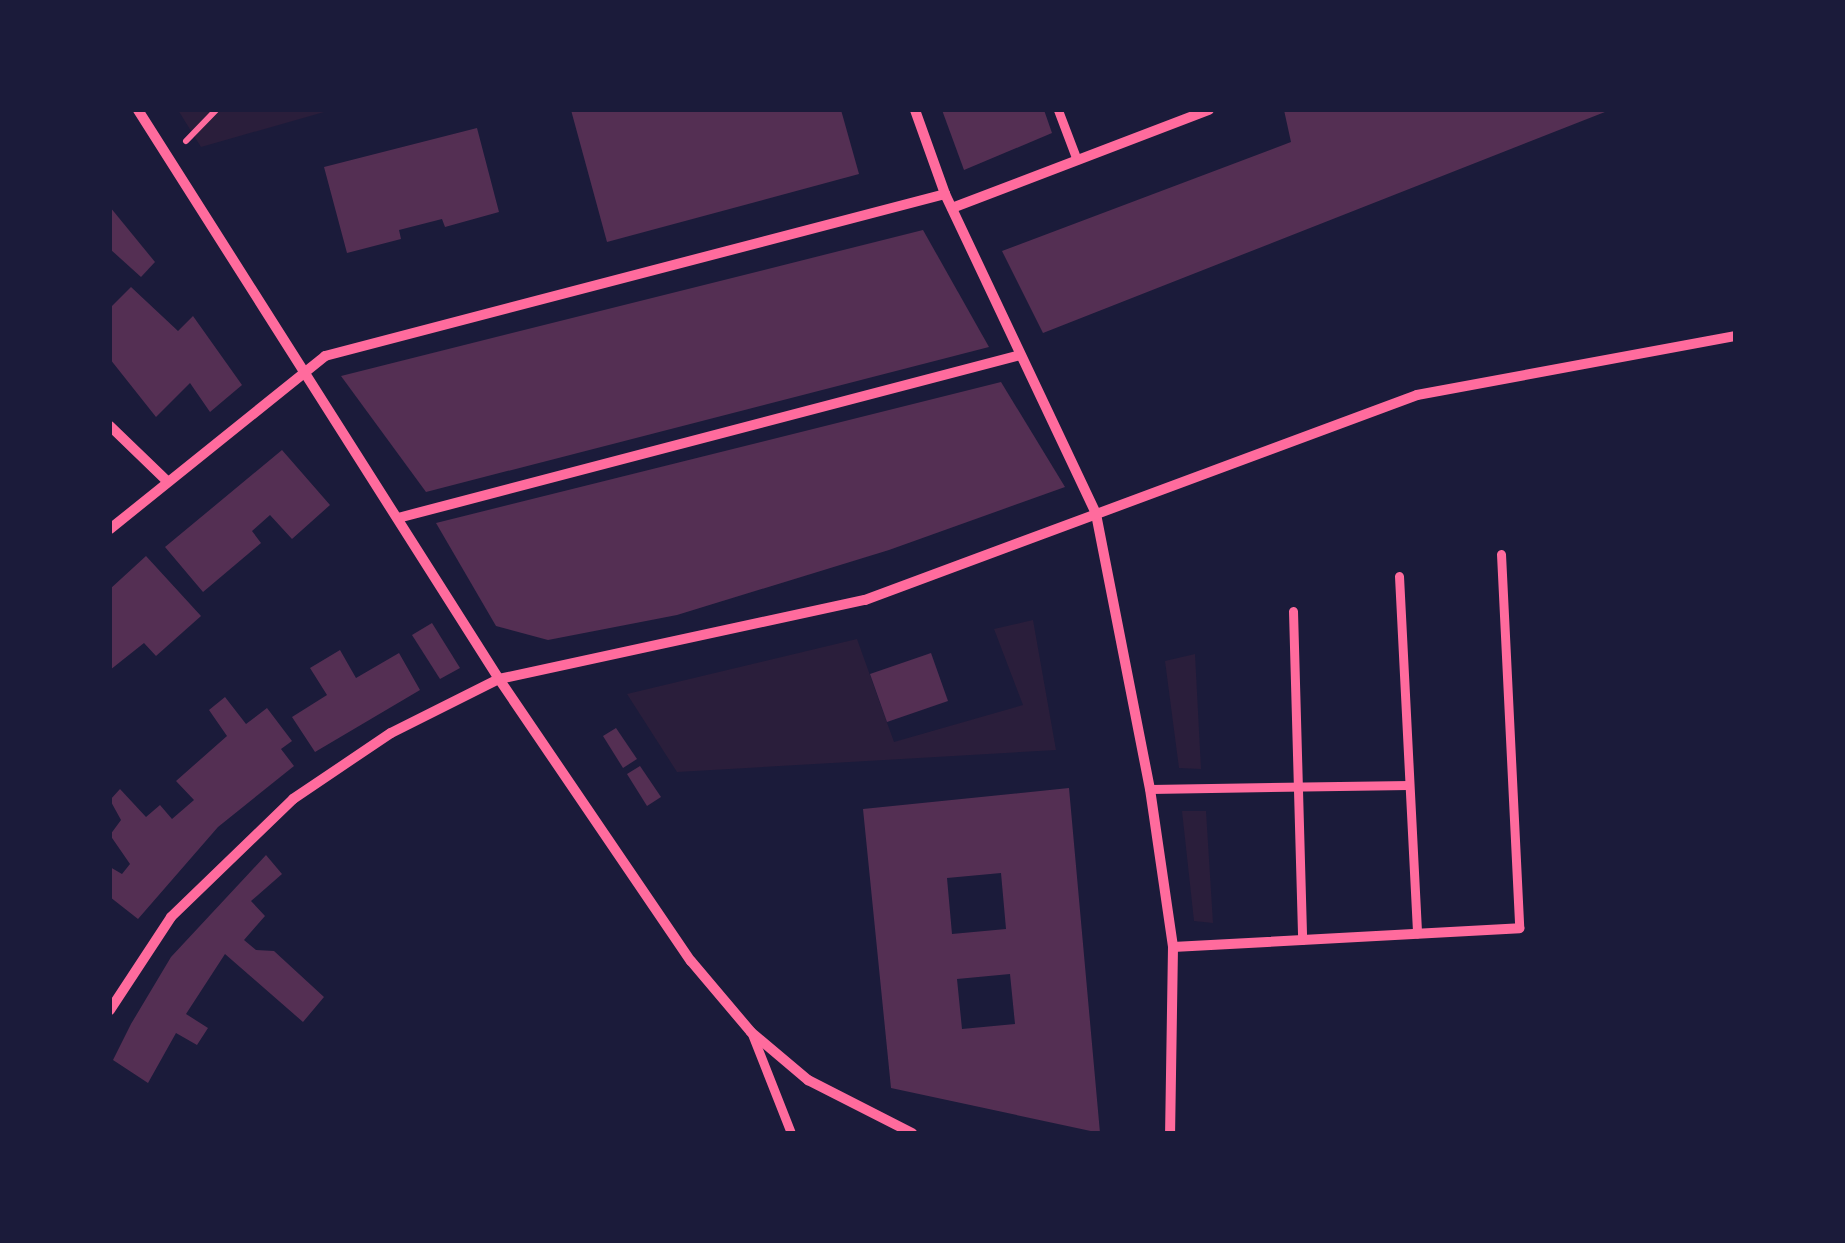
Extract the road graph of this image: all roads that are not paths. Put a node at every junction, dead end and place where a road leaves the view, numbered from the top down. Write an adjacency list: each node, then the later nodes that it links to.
1 (138, 110): 10 (street)
2 (916, 110): 6 (street)
3 (1058, 110): 5 (street)
4 (1209, 110): 5 (street)
5 (1077, 160): 7 (street)
6 (945, 194): 7 (street); 10 (street)
7 (952, 208): 9 (street)
8 (1735, 336): 13 (street)
9 (1020, 354): 13 (street); 14 (street)
10 (304, 368): 12 (street); 14 (street)
11 (110, 426): 12 (street)
12 (167, 481): 15 (street)
13 (1096, 514): 19 (street); 22 (street)
14 (398, 518): 19 (street)
15 (110, 529)
16 (1501, 554): 23 (street)
17 (1399, 576): 20 (street)
18 (1292, 611): 21 (street)
19 (499, 679): 27 (street); 28 (street)
20 (1410, 785): 21 (street); 24 (street)
21 (1298, 787): 22 (street); 25 (street)
22 (1150, 789): 26 (street)
23 (1518, 928): 24 (street)
24 (1417, 934): 25 (street)
25 (1302, 940): 26 (street)
26 (1172, 947): 31 (street)
27 (110, 1010)
28 (750, 1032): 29 (street); 30 (street)
29 (791, 1133)
30 (912, 1133)
31 (1170, 1133)

